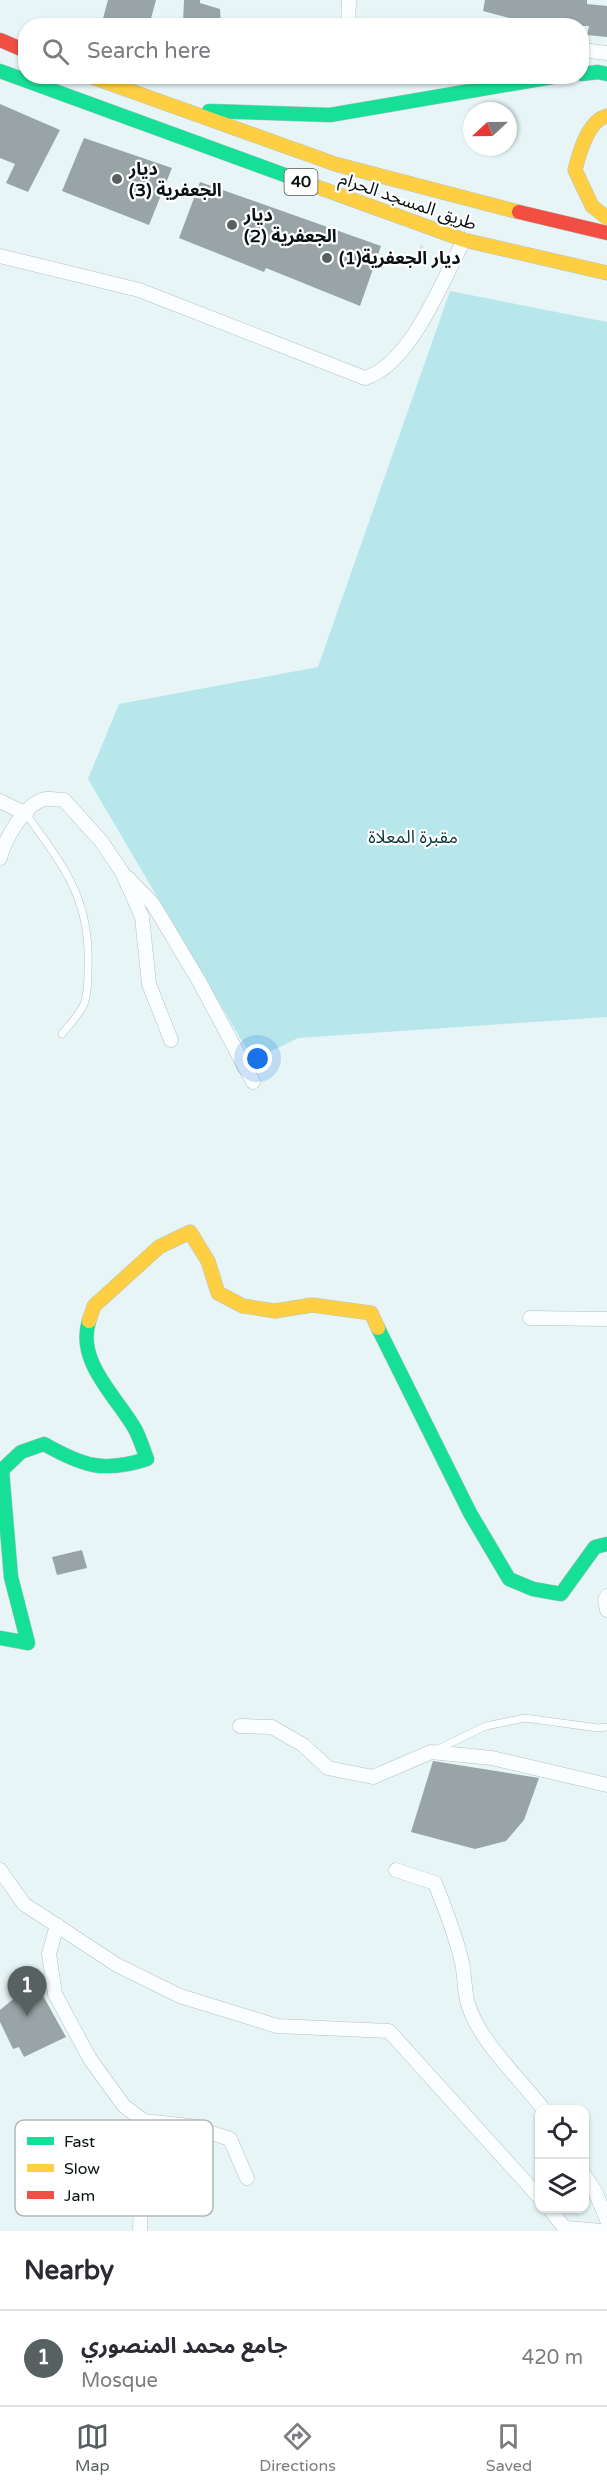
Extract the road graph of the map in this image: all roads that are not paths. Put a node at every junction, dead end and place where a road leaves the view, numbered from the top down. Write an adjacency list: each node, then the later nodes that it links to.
1 (349, 0): 2 (street)
2 (348, 18)
3 (0, 40): 4 (main road)
4 (18, 48)
5 (589, 51): 6 (street)
6 (607, 53)
7 (0, 71): 10 (main road, طريق المسجد الحرام / 40)
8 (589, 73): 9 (main road)
9 (607, 74)
10 (18, 78)
11 (36, 84): 18 (main road, طريق المسجد الحرام / 40)
12 (112, 84): 14 (main road, طريق المسجد الحرام)
13 (511, 84): 14 (main road)
14 (182, 109): 17 (main road, طريق المسجد الحرام)
15 (607, 116): 16 (main road)
16 (607, 218)
17 (607, 233)
18 (464, 240): 19 (street); 20 (main road, طريق المسجد الحرام / 40)
19 (0, 256)
20 (607, 273)
21 (0, 801): 22 (street)
22 (26, 814): 23 (street); 24 (street); 25 (lane)
23 (0, 858)
24 (122, 872): 26 (street); 27 (street)
25 (62, 1034)
26 (171, 1040)
27 (253, 1082)
28 (530, 1318): 29 (street)
29 (607, 1318)
30 (607, 1544): 33 (main road)
31 (607, 1596): 32 (street)
32 (607, 1610)
33 (0, 1638)
34 (240, 1726): 36 (street)
35 (607, 1726): 36 (lane)
36 (431, 1752): 37 (street)
37 (607, 1785)
38 (0, 1870): 40 (street)
39 (396, 1870): 41 (street)
40 (57, 1925): 42 (street); 46 (street)
41 (540, 2105)
42 (143, 2120)
43 (213, 2133): 44 (street)
44 (247, 2178)
45 (589, 2181): 49 (street)
46 (535, 2192)
47 (553, 2213): 50 (street)
48 (141, 2216): 51 (street)
49 (607, 2220)
50 (566, 2229): 52 (street)
51 (140, 2231)
52 (602, 2231)

